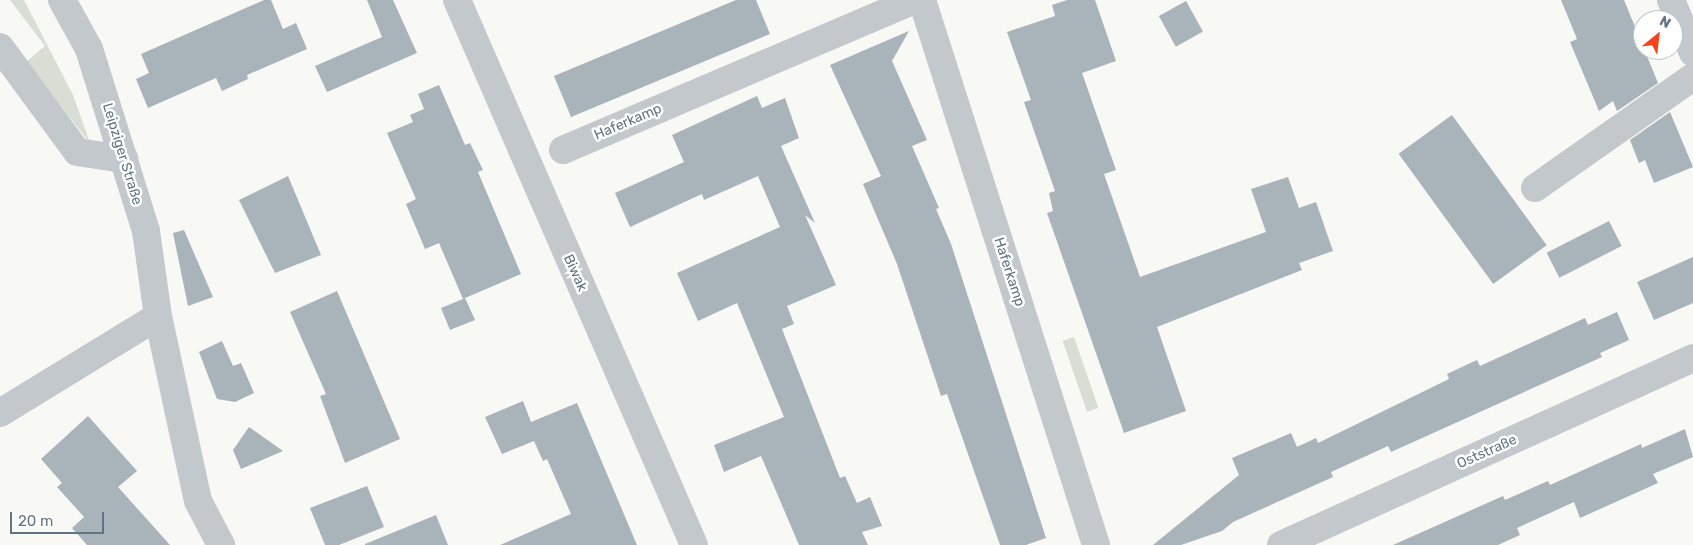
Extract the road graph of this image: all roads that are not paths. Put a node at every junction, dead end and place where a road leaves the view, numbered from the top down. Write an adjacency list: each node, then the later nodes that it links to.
1 (62, 0): 10 (street, Leipziger Straße)
2 (457, 0): 16 (street, Biwak)
3 (914, 0): 9 (street, Haferkamp)
4 (922, 0): 17 (street, Haferkamp)
5 (1671, 0): 7 (street)
6 (0, 47): 10 (street)
7 (1693, 53)
8 (1693, 77): 11 (street)
9 (563, 150)
10 (124, 159): 12 (street, Leipziger Straße)
11 (1535, 188)
12 (158, 316): 14 (street); 15 (street, Leipziger Straße)
13 (1693, 358): 18 (street, Oststraße)
14 (0, 413)
15 (221, 545)
16 (694, 545)
17 (1096, 545)
18 (1281, 545)

